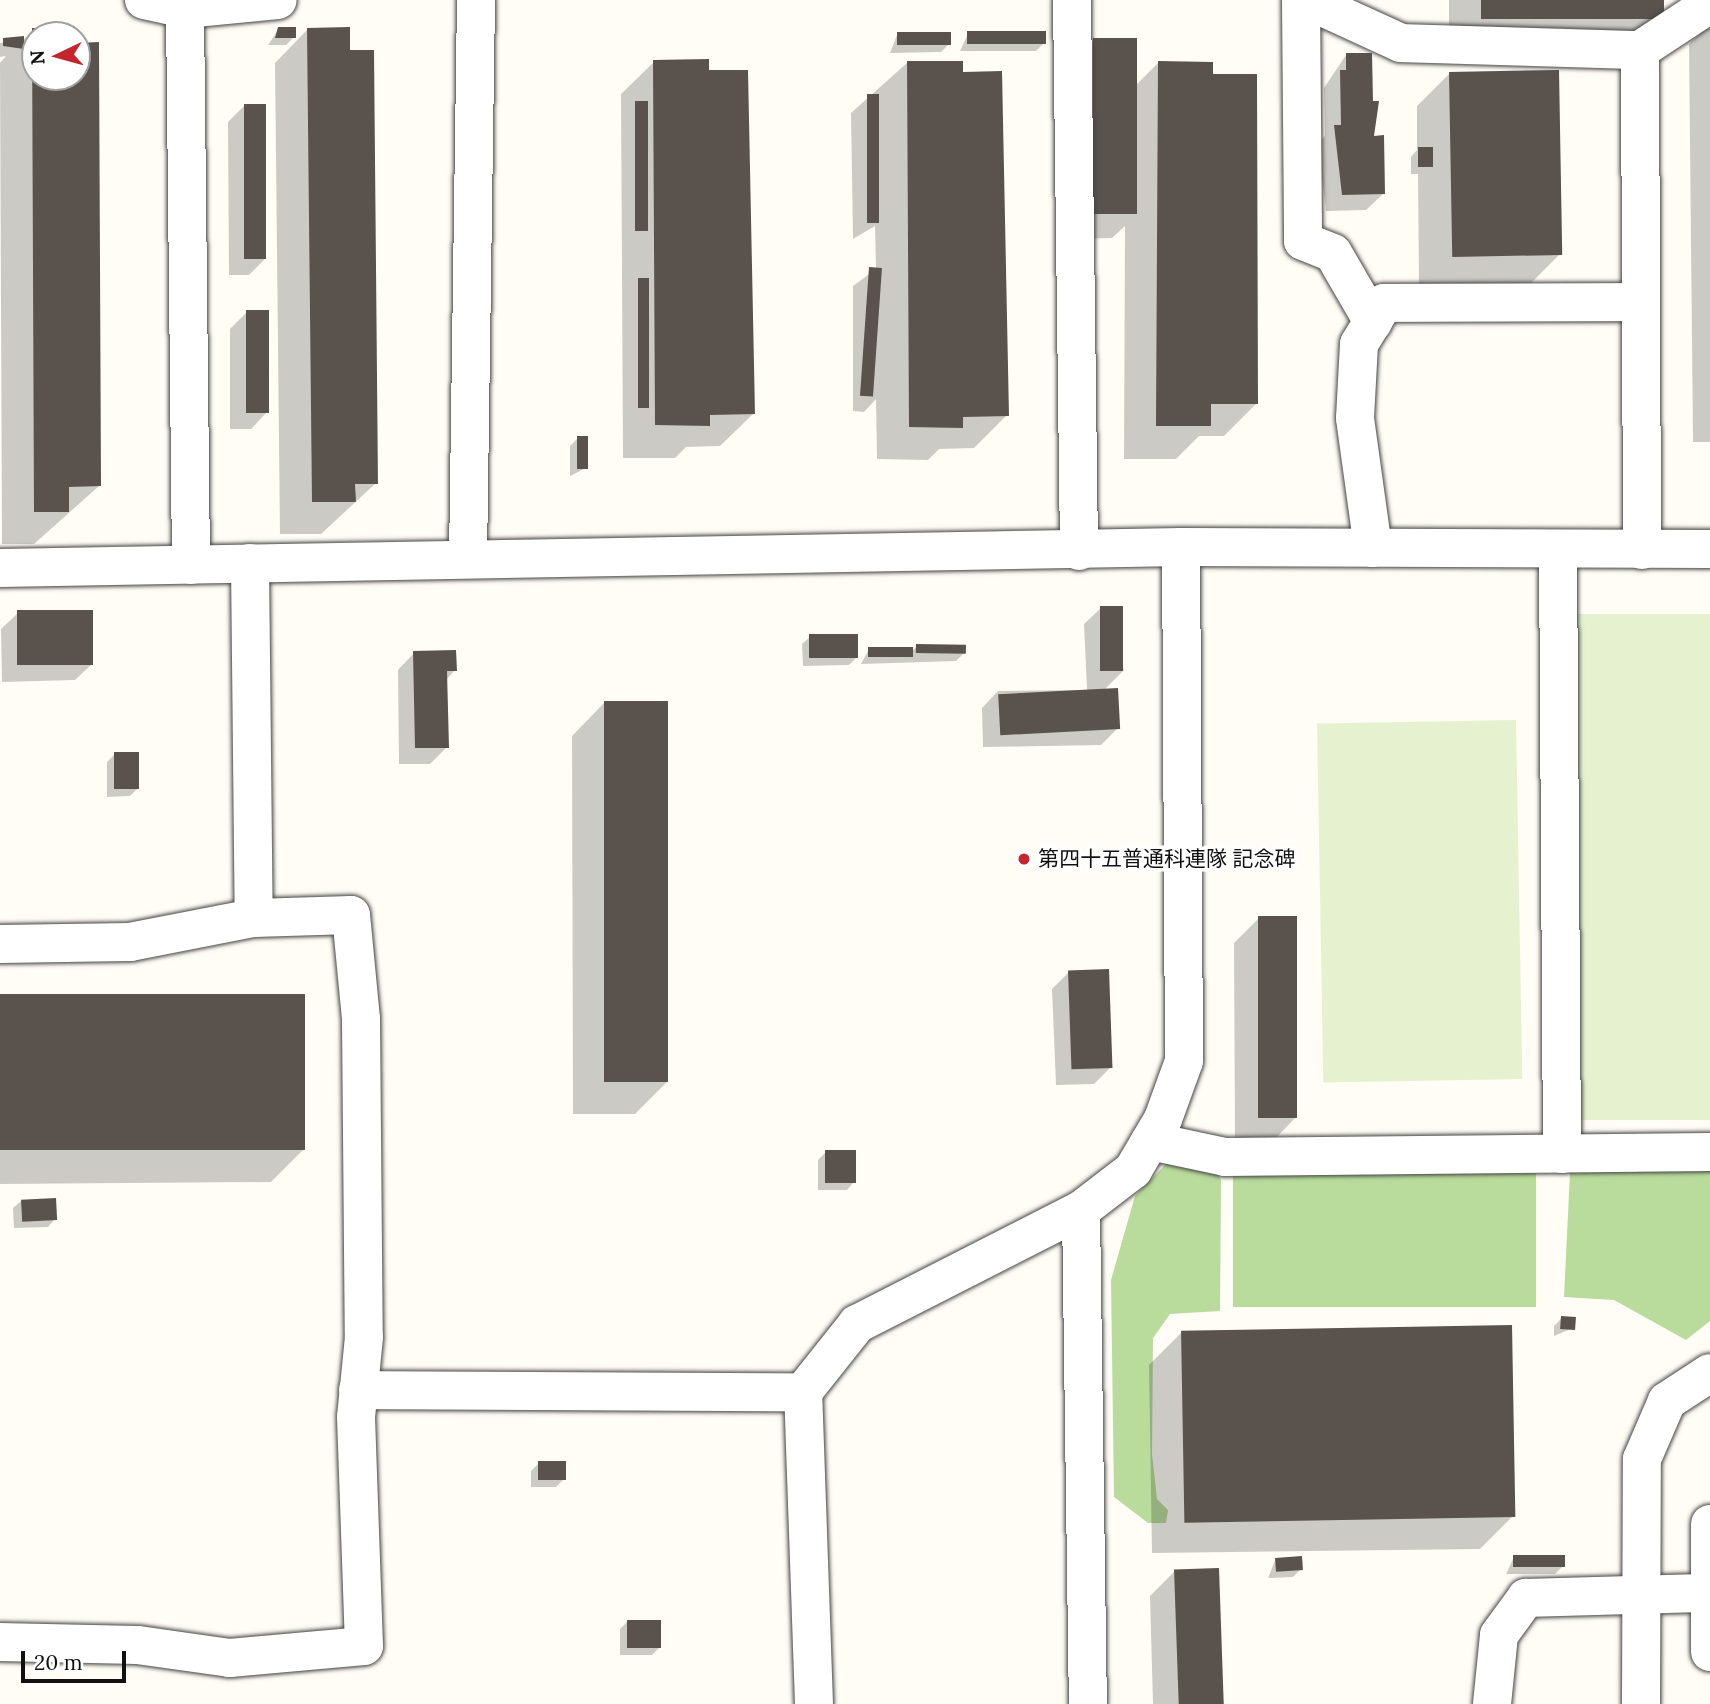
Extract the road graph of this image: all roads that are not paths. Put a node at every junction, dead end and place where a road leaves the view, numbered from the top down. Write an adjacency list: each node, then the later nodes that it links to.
1 (144, 0): 8 (lane)
2 (278, 0): 8 (lane)
3 (477, 0): 18 (lane)
4 (1072, 0): 17 (lane)
5 (1301, 0): 11 (lane)
6 (1307, 0): 9 (lane)
7 (1710, 4): 9 (lane)
8 (185, 9): 20 (lane)
9 (1640, 50): 10 (lane)
10 (1641, 302): 11 (lane); 16 (lane)
11 (1373, 322): 13 (lane)
12 (1181, 547): 13 (lane); 17 (lane); 24 (lane)
13 (1373, 548): 15 (lane)
14 (1710, 549): 16 (lane)
15 (1558, 550): 16 (lane); 26 (lane)
16 (1642, 550)
17 (1079, 551): 18 (lane)
18 (468, 559): 19 (lane)
19 (250, 563): 20 (lane); 22 (lane)
20 (191, 565): 21 (lane)
21 (0, 568)
22 (254, 918): 23 (lane); 29 (lane)
23 (0, 944)
24 (1150, 1141): 26 (lane); 27 (lane)
25 (1710, 1152): 26 (lane)
26 (1562, 1154)
27 (1081, 1210): 30 (lane); 37 (lane)
28 (1710, 1373): 32 (lane)
29 (358, 1390): 30 (lane); 34 (lane)
30 (803, 1392): 36 (lane)
31 (1710, 1524): 33 (lane)
32 (1641, 1593): 33 (lane); 38 (lane); 39 (lane)
33 (1709, 1593): 35 (lane)
34 (0, 1642)
35 (1710, 1652)
36 (814, 1704)
37 (1088, 1704)
38 (1492, 1704)
39 (1641, 1704)

